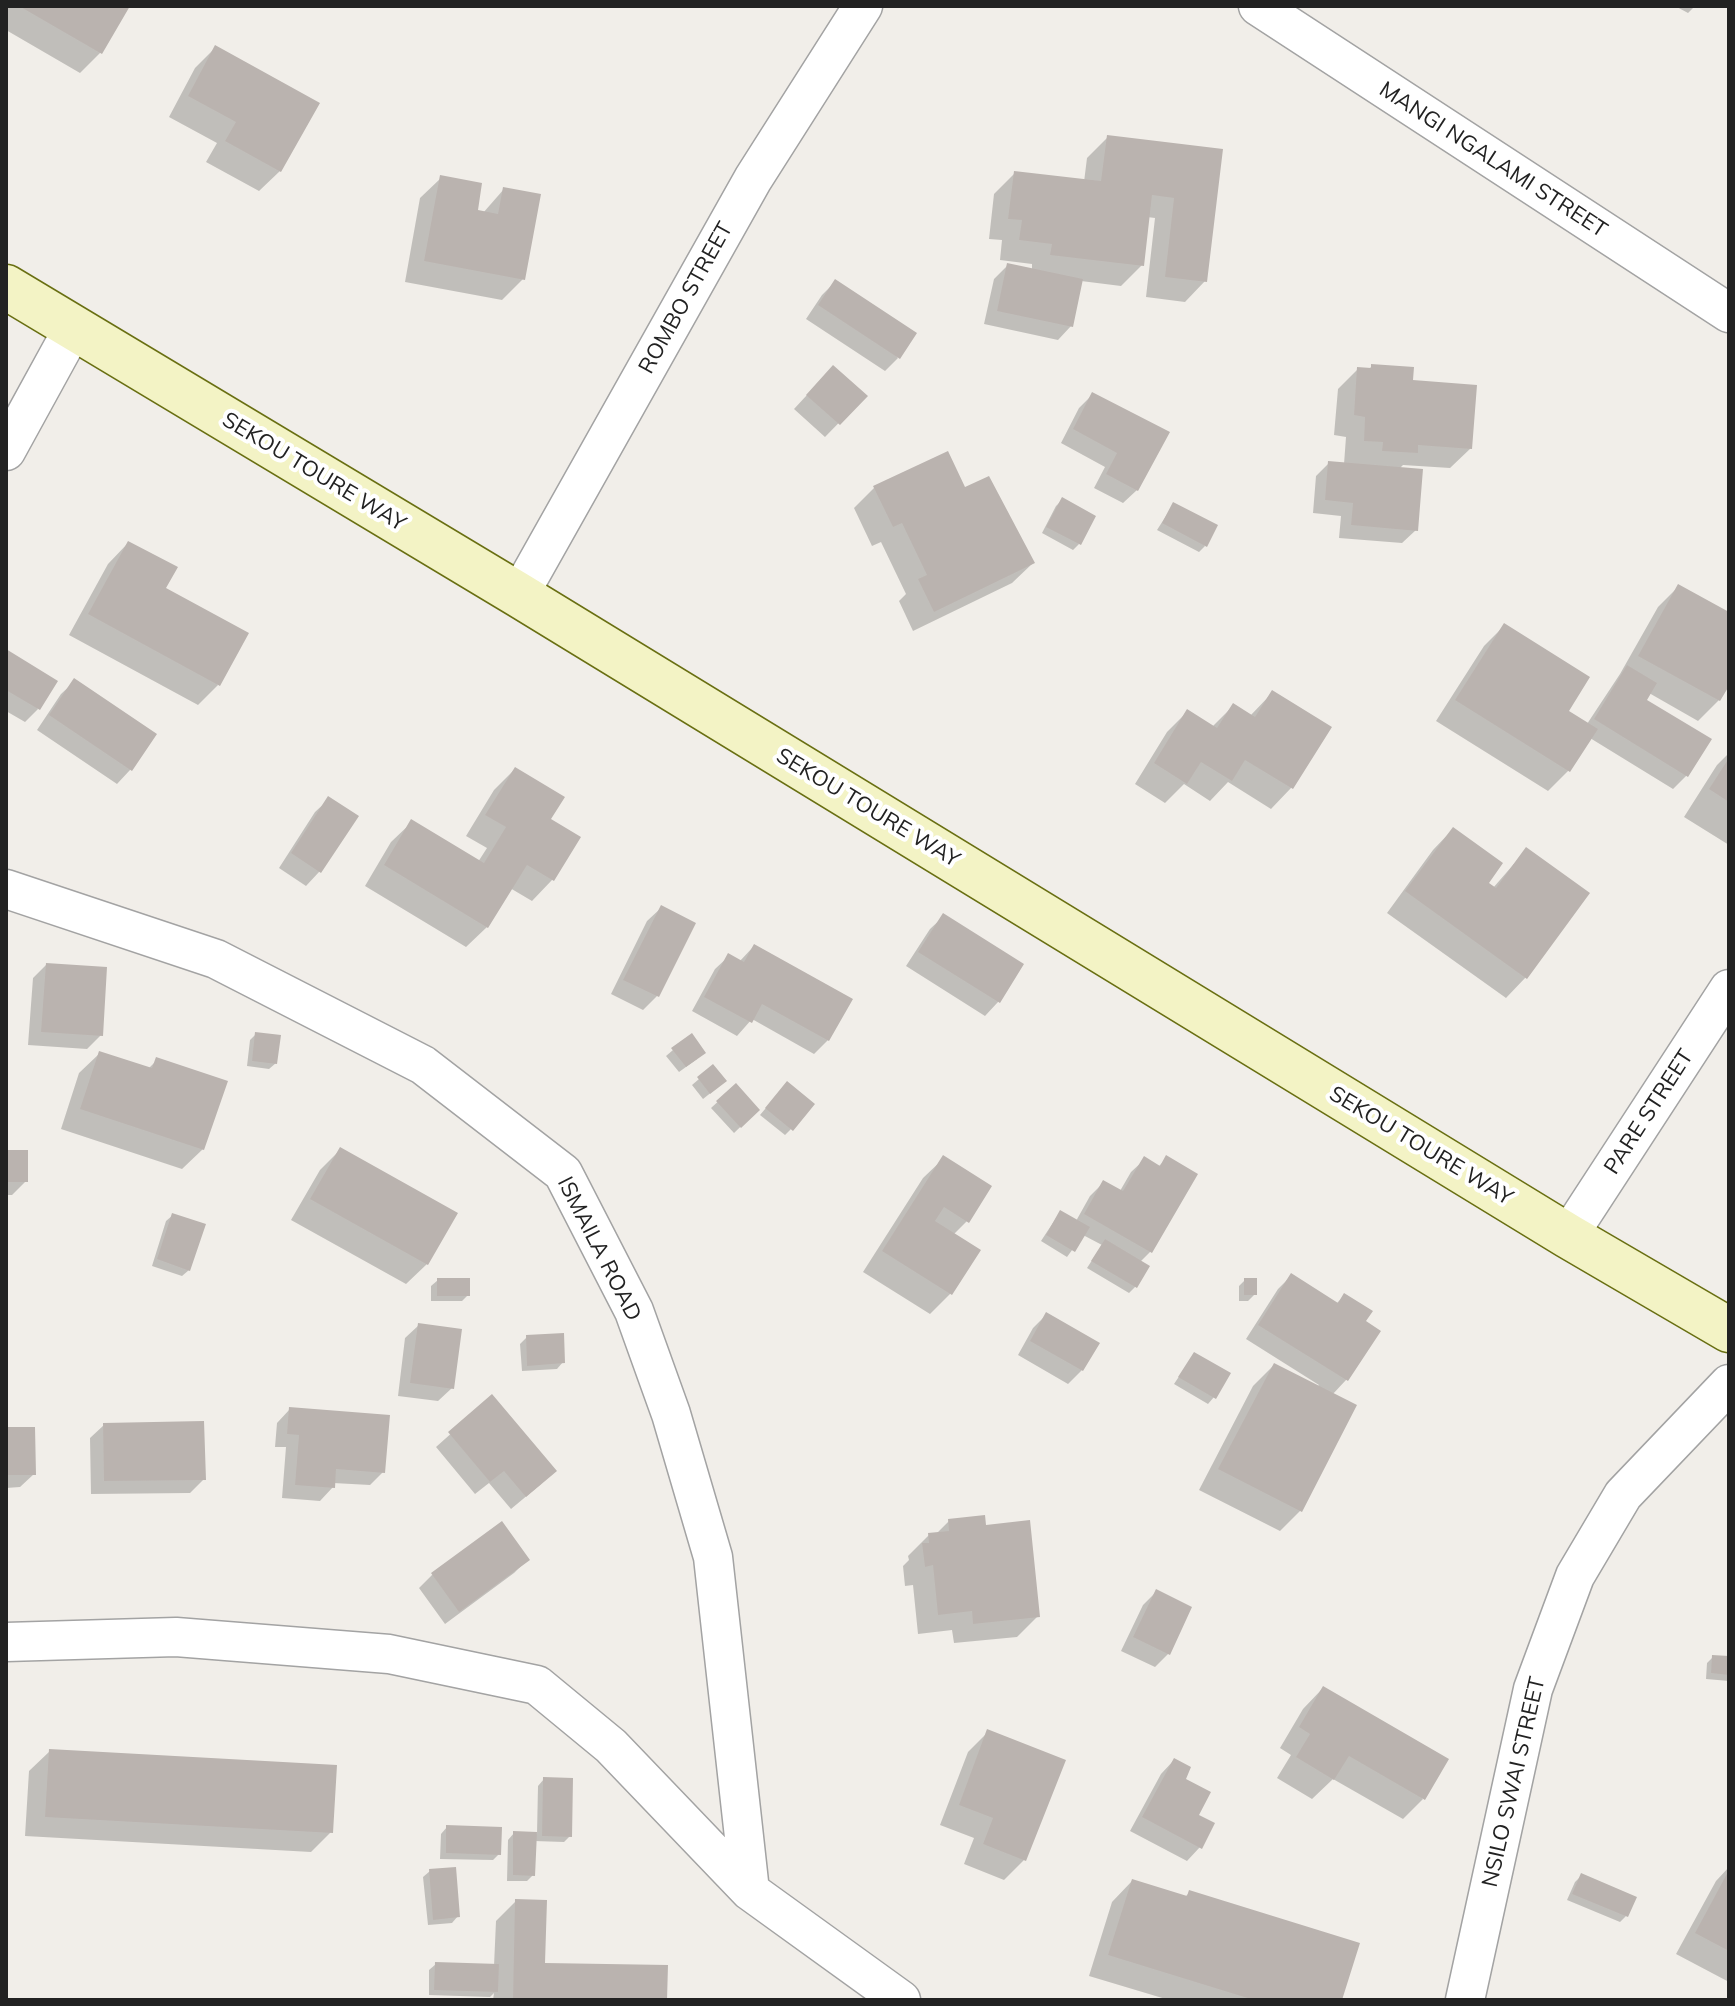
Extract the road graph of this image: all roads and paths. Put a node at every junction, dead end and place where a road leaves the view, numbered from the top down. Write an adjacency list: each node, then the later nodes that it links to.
1 (863, 6): 7 (street, ROMBO STREET)
2 (1258, 6): 4 (street, MANGI NGALAMI STREET)
3 (6, 287): 5 (street, SEKOU TOURE WAY)
4 (1729, 313)
5 (74, 327): 6 (street); 7 (street, SEKOU TOURE WAY)
6 (6, 451)
7 (519, 595): 10 (street, SEKOU TOURE WAY)
8 (6, 889): 14 (street, ISMAILA ROAD)
9 (1729, 989): 10 (street, PARE STREET)
10 (1568, 1236): 11 (street, SEKOU TOURE WAY)
11 (1729, 1330)
12 (1729, 1384): 16 (street, NSILO SWAI STREET)
13 (6, 1642): 14 (street)
14 (750, 1891): 15 (street)
15 (901, 2000)
16 (1465, 2000)

